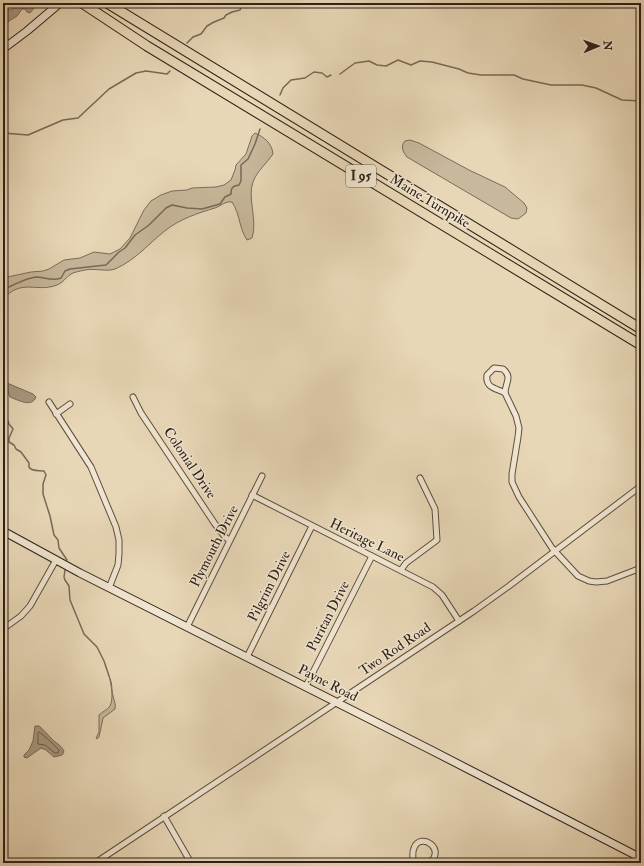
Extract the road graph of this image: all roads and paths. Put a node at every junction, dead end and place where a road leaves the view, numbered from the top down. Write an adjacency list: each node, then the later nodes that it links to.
1 (60, 3): 4 (main road)
2 (82, 3): 6 (highway, Maine Turnpike / I 95)
3 (107, 3): 5 (highway, Maine Turnpike / I 95)
4 (3, 50)
5 (641, 329)
6 (641, 346)
7 (505, 393): 7 (street); 19 (street)
8 (133, 397): 18 (street, Colonial Drive)
9 (49, 402): 11 (street)
10 (70, 404): 11 (street)
11 (56, 414): 24 (street)
12 (262, 476): 15 (street, Plymouth Drive)
13 (420, 478): 23 (street)
14 (641, 486): 19 (street, Two Rod Road)
15 (252, 495): 16 (street, Heritage Lane); 18 (street, Plymouth Drive)
16 (312, 526): 20 (street, Heritage Lane); 28 (street, Pilgrim Drive)
17 (3, 531): 21 (main road, Payne Road)
18 (229, 540): 26 (street, Plymouth Drive)
19 (555, 551): 22 (street); 25 (street, Two Rod Road)
20 (372, 556): 23 (street, Heritage Lane); 29 (street, Puritan Drive)
21 (56, 560): 24 (main road, Payne Road); 27 (street)
22 (641, 568)
23 (401, 570): 25 (street, Heritage Lane)
24 (109, 588): 26 (main road, Payne Road)
25 (459, 621): 30 (street, Two Rod Road)
26 (187, 626): 28 (main road, Payne Road)
27 (3, 629)
28 (247, 657): 29 (main road, Payne Road)
29 (306, 686): 30 (main road, Payne Road)
30 (337, 702): 31 (street, Two Rod Road); 32 (main road, Payne Road)
31 (164, 816): 34 (street, Two Rod Road); 35 (street)
32 (641, 858)
33 (411, 862): 36 (street); 37 (street)
34 (95, 863)
35 (191, 863)
36 (419, 863)
37 (429, 863)

